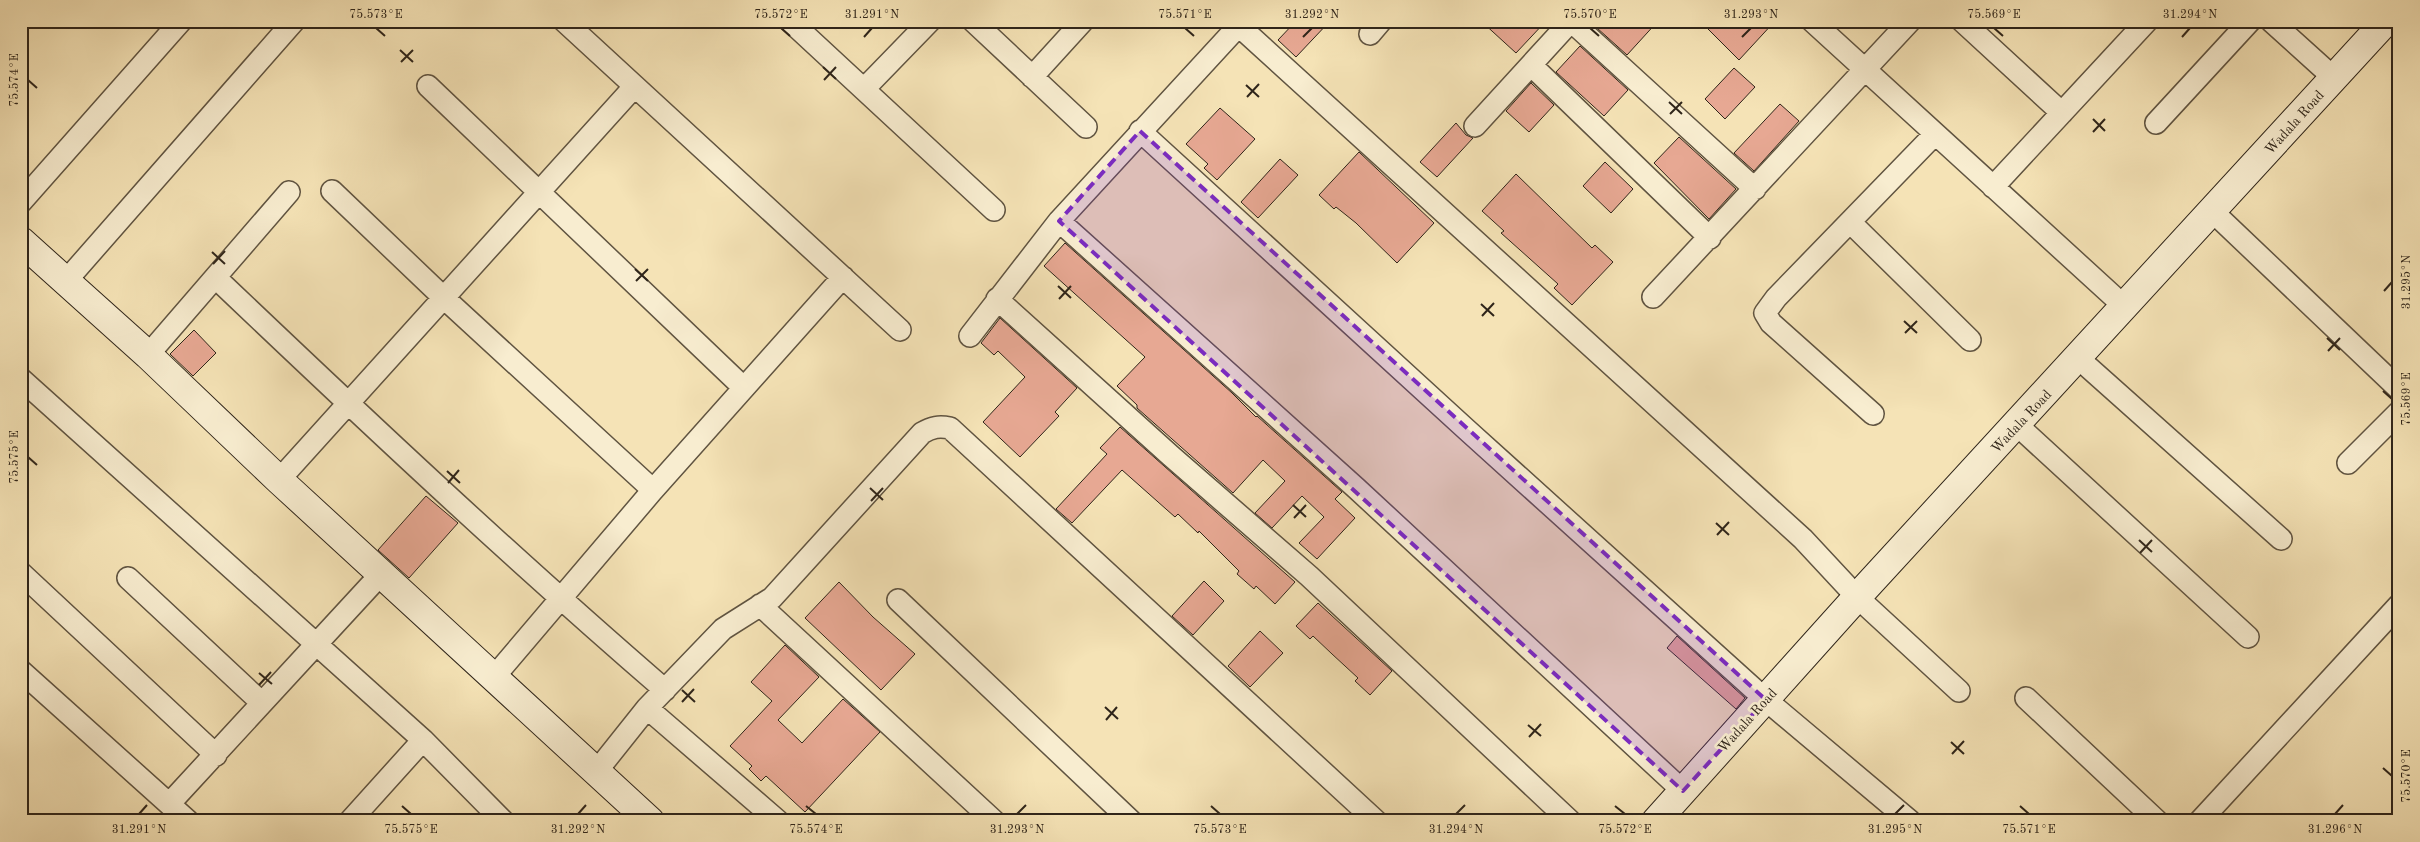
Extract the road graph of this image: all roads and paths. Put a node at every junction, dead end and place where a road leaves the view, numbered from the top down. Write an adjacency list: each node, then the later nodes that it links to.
1 (181, 21): 35 (street)
2 (294, 21): 44 (street)
3 (564, 21): 22 (street)
4 (790, 21): 23 (street)
5 (930, 21): 23 (street)
6 (973, 21): 19 (street)
7 (1083, 21): 19 (street)
8 (1571, 21): 17 (street); 31 (street)
9 (1812, 21): 18 (street)
10 (1910, 21): 18 (street)
11 (1962, 21): 24 (street)
12 (2148, 21): 24 (street)
13 (2250, 21): 25 (street)
14 (2270, 21): 20 (street)
15 (2386, 21): 20 (street, Wadala Road)
16 (1241, 23): 28 (street); 68 (street)
17 (1531, 65): 26 (street); 40 (street)
18 (1866, 71): 29 (street); 31 (street)
19 (1032, 77): 27 (street)
20 (2334, 78): 37 (street, Wadala Road)
21 (428, 86): 34 (street)
22 (634, 87): 34 (street); 42 (street)
23 (864, 89): 36 (street)
24 (2062, 113): 30 (street)
25 (2156, 124)
26 (1476, 126)
27 (1086, 127)
28 (1140, 131): 38 (street); 80 (street)
29 (1935, 134): 30 (street); 39 (street)
30 (1993, 186): 48 (street)
31 (1755, 189): 40 (street)
32 (332, 191): 46 (street)
33 (288, 192): 43 (street)
34 (538, 192): 46 (street); 55 (street)
35 (21, 202)
36 (994, 210)
37 (2212, 211): 48 (street, Wadala Road); 56 (street)
38 (1060, 221): 47 (street); 86 (street)
39 (1850, 222): 51 (street); 59 (street)
40 (1710, 238): 45 (street)
41 (21, 241): 44 (street)
42 (843, 277): 49 (street); 55 (street)
43 (216, 278): 52 (street); 57 (street)
44 (65, 282): 52 (street)
45 (1653, 297)
46 (444, 298): 57 (street); 63 (street)
47 (997, 299): 50 (street); 96 (street)
48 (2125, 306): 53 (street, Wadala Road)
49 (900, 330)
50 (970, 336)
51 (1970, 340)
52 (148, 355): 62 (street)
53 (2078, 358): 60 (street, Wadala Road); 64 (street)
54 (21, 378): 74 (street)
55 (744, 388): 63 (street)
56 (2399, 389)
57 (348, 404): 62 (street); 69 (street)
58 (2399, 412): 61 (street)
59 (1873, 414)
60 (2017, 425): 68 (street, Wadala Road); 73 (street)
61 (2348, 463)
62 (280, 480): 66 (street)
63 (653, 490): 69 (street)
64 (2281, 540)
65 (21, 573): 84 (street)
66 (381, 574): 74 (street); 76 (street)
67 (128, 578): 81 (street)
68 (1857, 597): 78 (street); 80 (street, Wadala Road)
69 (560, 599): 76 (street); 77 (street)
70 (898, 600): 94 (street)
71 (760, 605): 77 (street); 88 (street); 95 (street)
72 (2399, 605): 100 (street)
73 (2248, 638)
74 (316, 645): 81 (street); 83 (street)
75 (21, 671): 87 (street)
76 (494, 677): 85 (street)
77 (665, 690): 82 (street)
78 (1959, 690)
79 (2026, 698): 99 (street)
80 (1766, 700): 86 (street, Wadala Road); 98 (street)
81 (262, 703): 84 (street)
82 (647, 708): 85 (street); 93 (street)
83 (423, 740): 90 (street); 91 (street)
84 (216, 755): 87 (street)
85 (596, 772): 92 (street)
86 (1683, 791): 97 (street, Wadala Road)
87 (170, 803): 89 (street)
88 (982, 817)
89 (188, 821)
90 (350, 821)
91 (503, 821)
92 (650, 821)
93 (778, 821)
94 (1131, 821)
95 (1376, 821)
96 (1570, 821)
97 (1656, 821)
98 (1910, 821)
99 (2157, 821)
100 (2200, 821)

